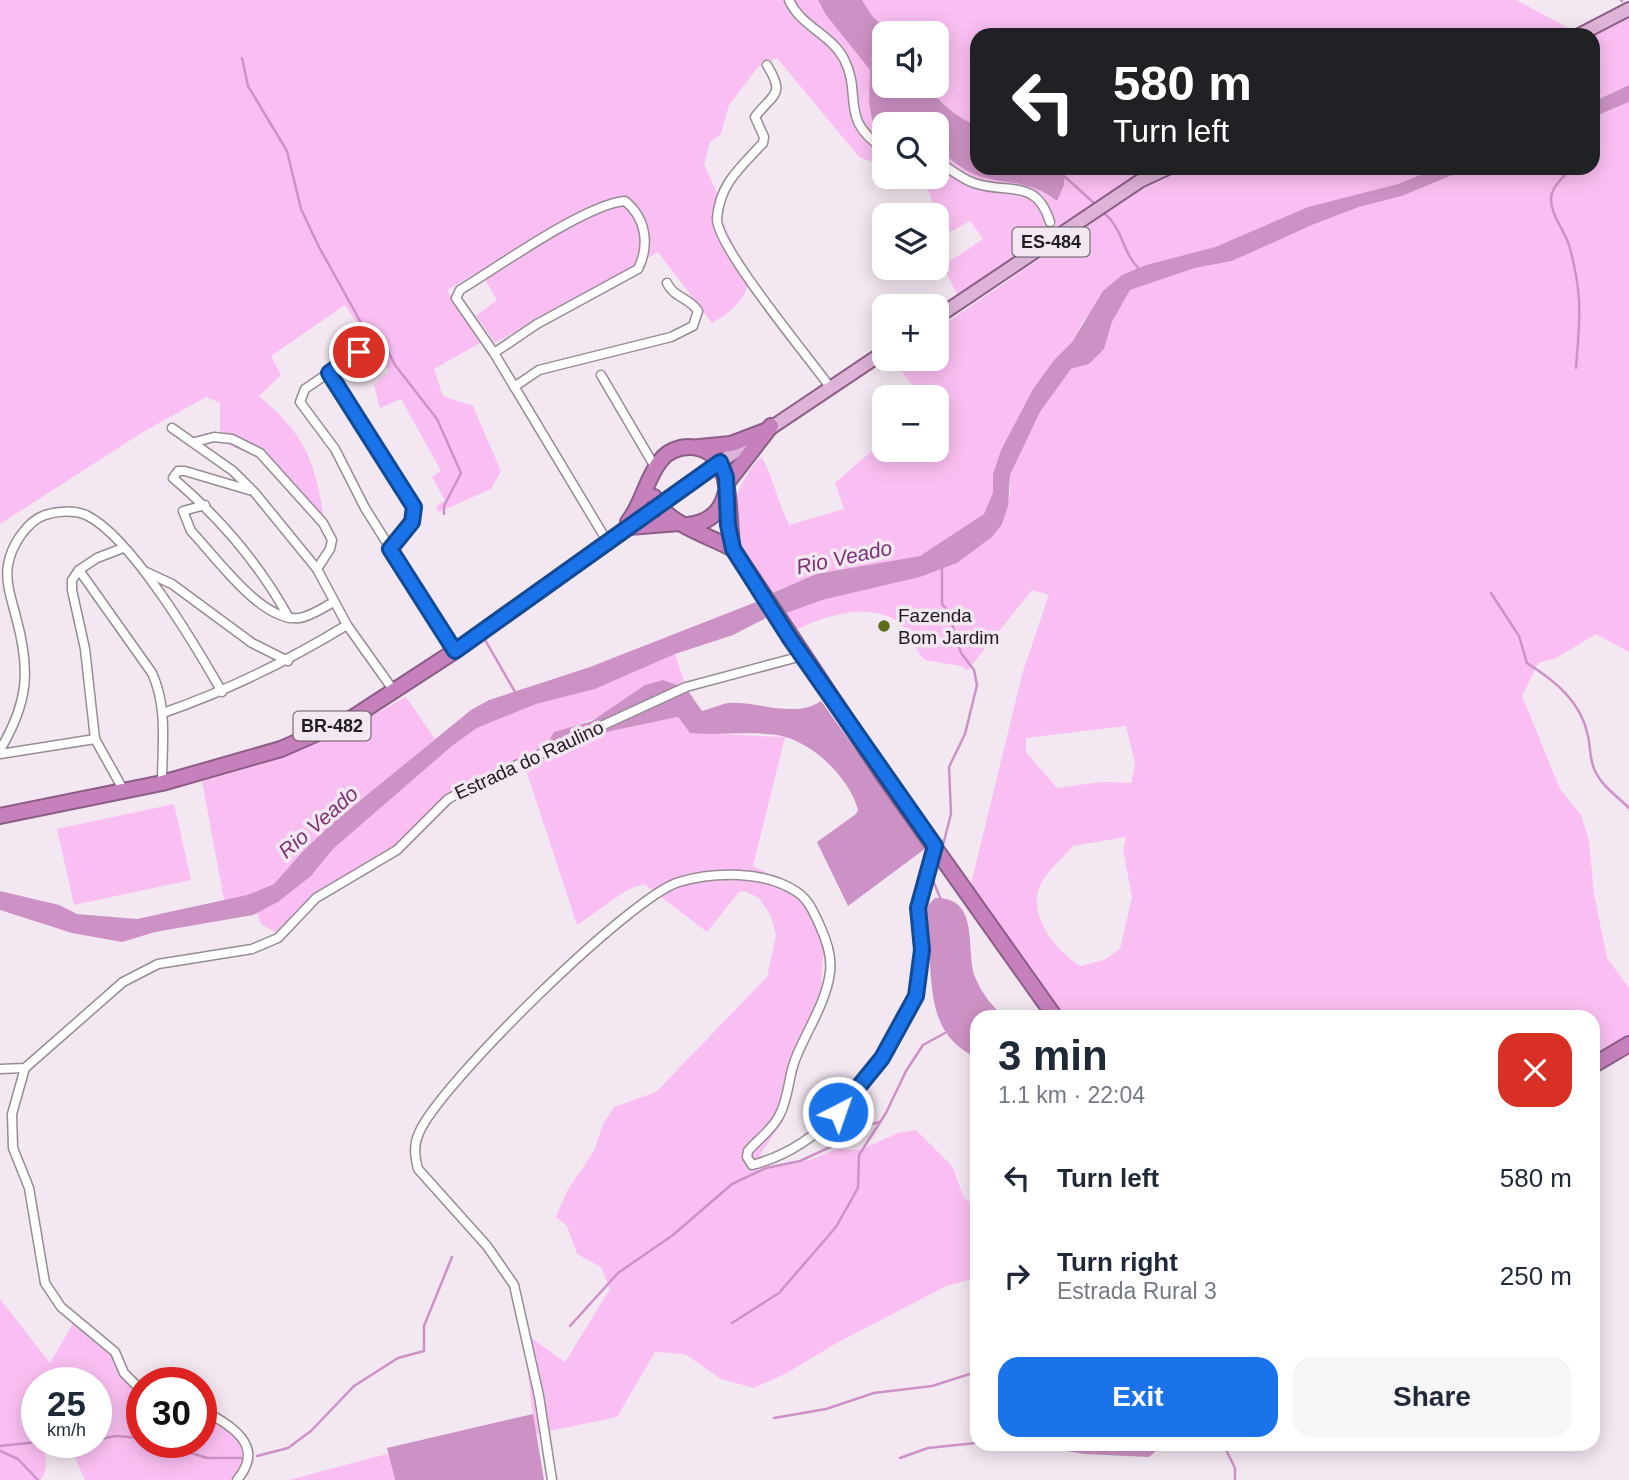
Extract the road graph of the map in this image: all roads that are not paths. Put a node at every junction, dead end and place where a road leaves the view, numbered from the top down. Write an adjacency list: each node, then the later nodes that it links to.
1 (789, 0): 5 (street)
2 (1629, 9): 3 (main road)
3 (1592, 28)
4 (767, 65): 17 (street)
5 (872, 142)
6 (949, 168): 8 (street)
7 (1153, 175): 10 (main road, ES-484)
8 (1050, 222)
9 (667, 283): 16 (street)
10 (949, 309)
11 (359, 352): 14 (street)
12 (494, 353): 12 (street); 16 (street)
13 (872, 360): 17 (main road)
14 (329, 373): 31 (street); 31 (street)
15 (601, 375): 23 (street)
16 (514, 387): 29 (street)
17 (830, 387): 19 (main road)
18 (172, 428): 20 (street)
19 (768, 429): 21 (highway); 22 (main road); 24 (highway)
20 (195, 442): 25 (street); 33 (street)
21 (698, 447): 22 (highway); 23 (highway)
22 (720, 462): 24 (highway); 27 (highway)
23 (654, 469): 27 (highway); 29 (highway, BR-482)
24 (726, 487): 28 (highway); 32 (highway)
25 (255, 493): 26 (street); 33 (street)
26 (205, 505): 37 (street); 37 (street)
27 (657, 505): 28 (highway); 29 (highway)
28 (684, 524): 29 (highway); 32 (highway)
29 (618, 534): 39 (highway, BR-482)
30 (123, 548): 34 (street); 35 (street); 46 (street)
31 (390, 549): 39 (street)
32 (733, 549): 40 (highway)
33 (317, 569): 36 (street)
34 (79, 570): 44 (street); 45 (street)
35 (146, 572): 41 (street); 43 (street)
36 (334, 602): 37 (street); 38 (street)
37 (289, 618)
38 (347, 625): 41 (street); 42 (street)
39 (455, 651): 42 (highway, BR-482)
40 (802, 656): 50 (highway); 54 (street, Estrada do Raulino)
41 (288, 661): 43 (street)
42 (394, 691): 47 (highway, BR-482)
43 (222, 692): 44 (street)
44 (163, 713): 47 (street)
45 (95, 739): 46 (street); 48 (street)
46 (0, 752)
47 (162, 783): 48 (highway, BR-482)
48 (124, 791): 49 (highway, BR-482)
49 (0, 816)
50 (935, 846): 51 (highway); 59 (street)
51 (1050, 1010)
52 (1629, 1044): 53 (highway)
53 (1600, 1061)
54 (25, 1068): 55 (street); 56 (street)
55 (0, 1069)
56 (126, 1375)
57 (217, 1419): 58 (street)
58 (237, 1480)
59 (552, 1480)

